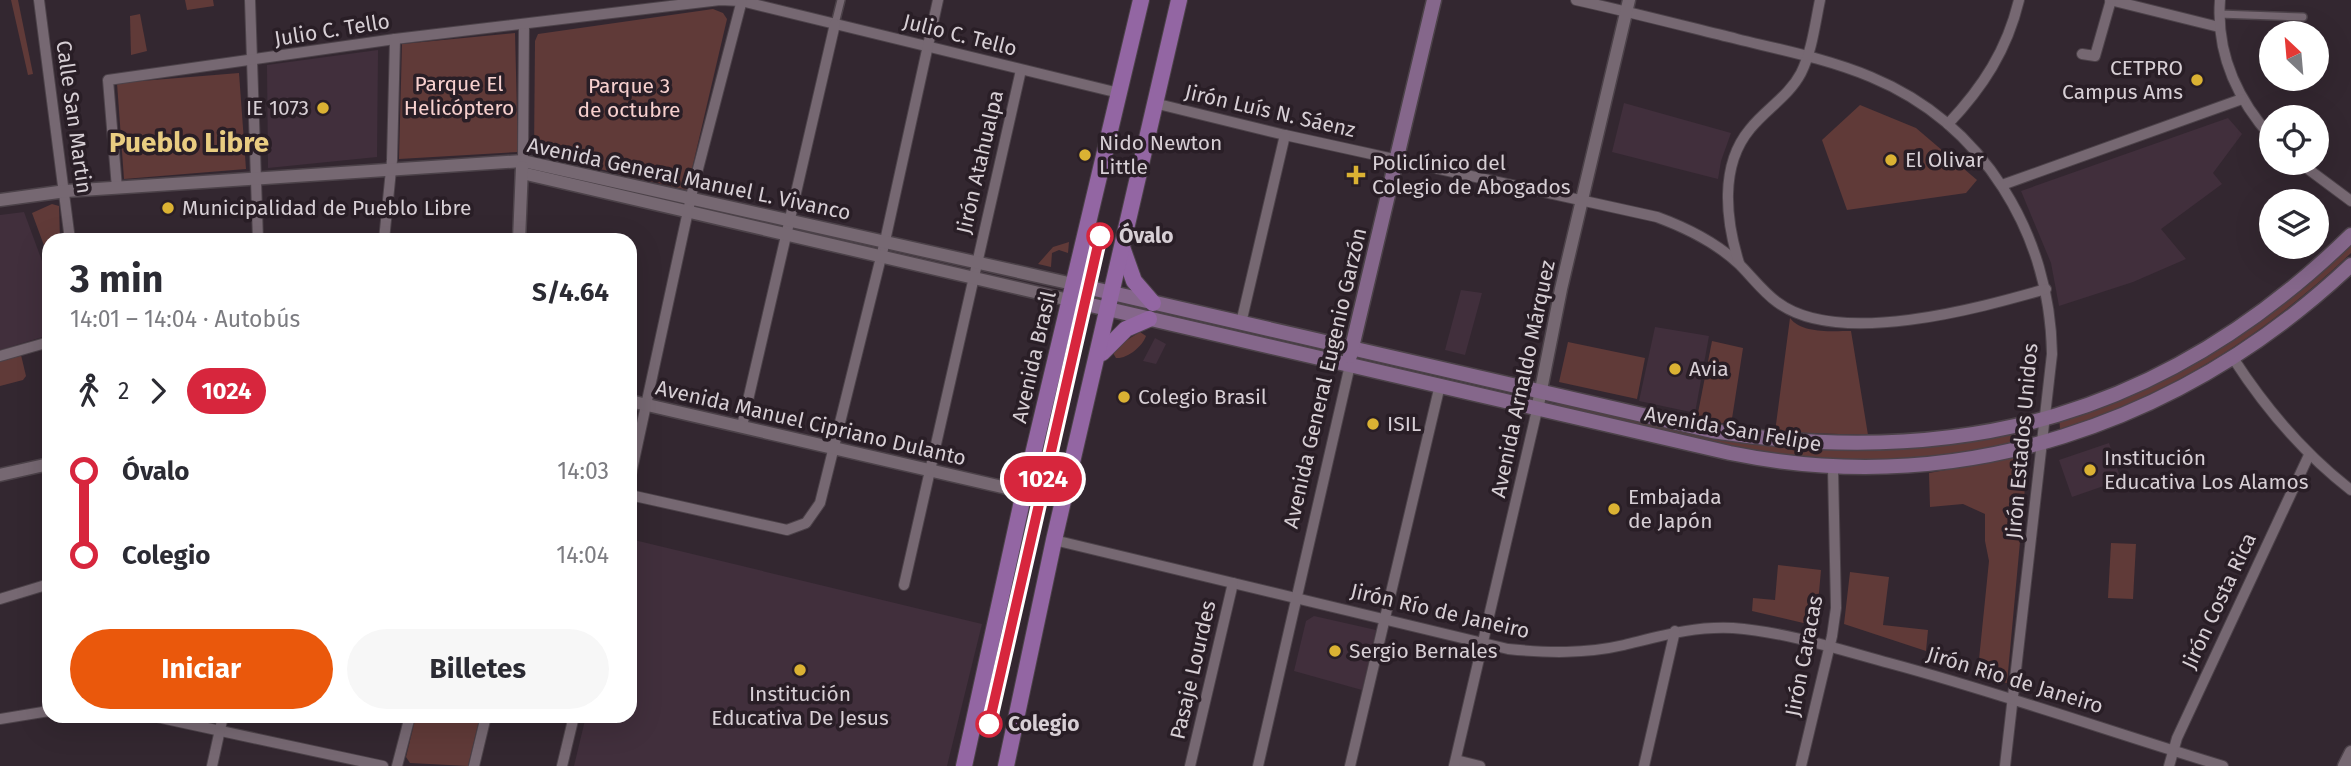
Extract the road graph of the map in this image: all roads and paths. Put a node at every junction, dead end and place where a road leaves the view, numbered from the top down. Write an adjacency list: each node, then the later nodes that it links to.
1 (39, 0): 39 (street, Calle San Martin)
2 (250, 0): 24 (street)
3 (841, 0): 18 (street)
4 (938, 0): 21 (street)
5 (1141, 0): 26 (main road, Avenida Brasil)
6 (1179, 0): 28 (main road)
7 (1434, 0): 32 (main road, Avenida General Eugenio Garzón)
8 (1576, 0): 14 (street, Jirón Estados Unidos)
9 (1821, 0): 23 (street)
10 (2019, 0): 30 (street)
11 (2110, 0): 19 (street); 22 (street)
12 (2220, 0): 15 (street)
13 (741, 1): 17 (street, Julio C. Tello); 18 (street, Julio C. Tello); 40 (street)
14 (1628, 6): 23 (street, Jirón Estados Unidos); 43 (street, Avenida Arnaldo Márquez)
15 (2219, 13): 16 (street); 19 (street)
16 (2303, 17)
17 (524, 24): 20 (street, Julio C. Tello); 33 (street)
18 (835, 24): 21 (street, Julio C. Tello); 45 (street)
19 (2219, 27): 27 (street)
20 (395, 39): 24 (street, Julio C. Tello); 34 (street)
21 (927, 47): 25 (street, Julio C. Tello); 51 (street)
22 (2082, 54)
23 (1808, 57): 30 (street, Jirón Estados Unidos); 55 (street)
24 (251, 61): 36 (street); 38 (street, Julio C. Tello)
25 (1021, 70): 26 (street, Julio C. Tello); 54 (street, Jirón Atahualpa)
26 (1119, 93): 59 (main road, Avenida Brasil)
27 (2242, 99): 29 (street); 37 (street)
28 (1154, 103): 31 (street, Jirón Luís N. Sáenz); 52 (main road)
29 (2259, 121)
30 (1948, 124): 37 (street, Jirón Estados Unidos)
31 (1284, 135): 32 (street, Jirón Luís N. Sáenz); 62 (street)
32 (1397, 161): 43 (street, Jirón Luís N. Sáenz); 64 (main road, Avenida General Eugenio Garzón)
33 (522, 167): 34 (street, Avenida General Manuel L. Vivanco); 40 (street, Avenida General Manuel L. Vivanco); 44 (street, Avenida General Manuel L. Vivanco); 49 (street)
34 (391, 168): 36 (street, Avenida General Manuel L. Vivanco); 48 (street)
35 (2316, 175): 42 (street)
36 (258, 179): 38 (street, Avenida General Manuel L. Vivanco); 47 (street)
37 (2002, 185): 58 (street, Jirón Estados Unidos)
38 (117, 188): 39 (street, Avenida General Manuel L. Vivanco)
39 (66, 191): 41 (street, Avenida General Manuel L. Vivanco); 46 (street, Calle San Martin)
40 (692, 197): 44 (street); 45 (street, Avenida General Manuel L. Vivanco)
41 (0, 200)
42 (2351, 201)
43 (1582, 202): 55 (street, Jirón Luís N. Sáenz); 70 (street, Avenida Arnaldo Márquez)
44 (689, 211): 45 (street, Avenida General Manuel L. Vivanco); 72 (street)
45 (789, 226): 51 (street, Avenida General Manuel L. Vivanco); 53 (street, Avenida General Manuel L. Vivanco); 75 (street)
46 (69, 233)
47 (258, 233)
48 (385, 233)
49 (519, 233)
50 (2351, 235): 74 (main road, Avenida San Felipe)
51 (885, 241): 53 (street); 54 (street, Avenida General Manuel L. Vivanco)
52 (1123, 244): 60 (main road); 61 (main road)
53 (881, 255): 57 (street, Avenida General Manuel L. Vivanco); 77 (street)
54 (977, 262): 57 (street, Jirón Atahualpa); 59 (street, Avenida General Manuel L. Vivanco)
55 (1739, 264): 58 (street, Jirón Luís N. Sáenz)
56 (2351, 265): 66 (main road, Avenida San Felipe)
57 (972, 277): 59 (street, Avenida General Manuel L. Vivanco); 81 (street, Jirón Atahualpa)
58 (2046, 289): 74 (street, Jirón Estados Unidos)
59 (1071, 292): 60 (main road, Avenida San Felipe); 85 (main road, Avenida Brasil)
60 (1111, 302): 61 (main road, Avenida San Felipe); 67 (main road)
61 (1151, 311): 62 (main road, Avenida San Felipe); 67 (main road); 68 (main road, Avenida San Felipe)
62 (1241, 323): 64 (main road, Avenida San Felipe)
63 (42, 344): 65 (street)
64 (1350, 348): 68 (main road, Avenida General Eugenio Garzón); 70 (main road, Avenida San Felipe)
65 (0, 356)
66 (2233, 358): 76 (main road, Avenida San Felipe); 79 (street)
67 (1096, 365): 87 (main road)
68 (1350, 365): 69 (main road, Avenida San Felipe); 91 (street, Avenida General Eugenio Garzón)
69 (1440, 385): 73 (main road, Avenida San Felipe); 93 (street)
70 (1540, 394): 73 (street, Avenida Arnaldo Márquez); 74 (main road, Avenida San Felipe)
71 (637, 403): 72 (street, Avenida Manuel Cipriano Dulanto)
72 (648, 405): 75 (street, Avenida Manuel Cipriano Dulanto); 78 (street)
73 (1537, 410): 82 (main road, Avenida San Felipe); 95 (street, Avenida Arnaldo Márquez)
74 (2047, 419): 76 (street, Jirón Estados Unidos)
75 (742, 426): 77 (street, Avenida Manuel Cipriano Dulanto)
76 (2043, 442): 82 (main road, Avenida San Felipe); 97 (street, Jirón Estados Unidos)
77 (835, 447): 81 (street, Avenida Manuel Cipriano Dulanto); 86 (street)
78 (637, 450)
79 (2309, 454): 84 (street); 106 (street, Jirón Costa Rica)
80 (42, 466): 83 (street)
81 (928, 469): 85 (street, Avenida Manuel Cipriano Dulanto); 89 (street, Jirón Atahualpa)
82 (1833, 469): 96 (street, Jirón Caracas)
83 (0, 475)
84 (2351, 490)
85 (1024, 492): 114 (main road, Avenida Brasil)
86 (637, 497)
87 (1054, 540): 88 (street, Jirón Río de Janeiro); 115 (main road)
88 (1233, 583): 91 (street, Jirón Río de Janeiro); 116 (street, Pasaje Lourdes)
89 (904, 585)
90 (42, 586): 92 (street)
91 (1297, 598): 93 (street, Jirón Río de Janeiro); 117 (street, Avenida General Eugenio Garzón)
92 (0, 599)
93 (1384, 619): 95 (street, Jirón Río de Janeiro); 118 (street)
94 (1675, 631): 95 (street, Jirón Río de Janeiro); 96 (street, Jirón Río de Janeiro); 120 (street)
95 (1483, 644): 108 (street, Avenida Arnaldo Márquez)
96 (1829, 646): 97 (street, Jirón Río de Janeiro); 121 (street, Jirón Caracas)
97 (2013, 699): 106 (street, Jirón Río de Janeiro); 122 (street, Jirón Estados Unidos)
98 (42, 711): 99 (street)
99 (0, 719)
100 (182, 723): 105 (street)
101 (222, 723): 105 (street)
102 (408, 723): 111 (street)
103 (484, 723): 112 (street)
104 (571, 723): 113 (street)
105 (220, 732): 109 (street); 110 (street)
106 (2172, 751): 123 (street, Jirón Costa Rica); 124 (street, Jirón Río de Janeiro)
107 (2351, 752): 125 (street)
108 (1455, 763): 119 (street)
109 (212, 766)
110 (383, 766)
111 (397, 766)
112 (474, 766)
113 (562, 766)
114 (964, 766)
115 (1006, 766)
116 (1190, 766)
117 (1258, 766)
118 (1350, 766)
119 (1480, 766)
120 (1644, 766)
121 (1801, 766)
122 (2006, 766)
123 (2169, 766)
124 (2223, 766)
125 (2344, 766)

